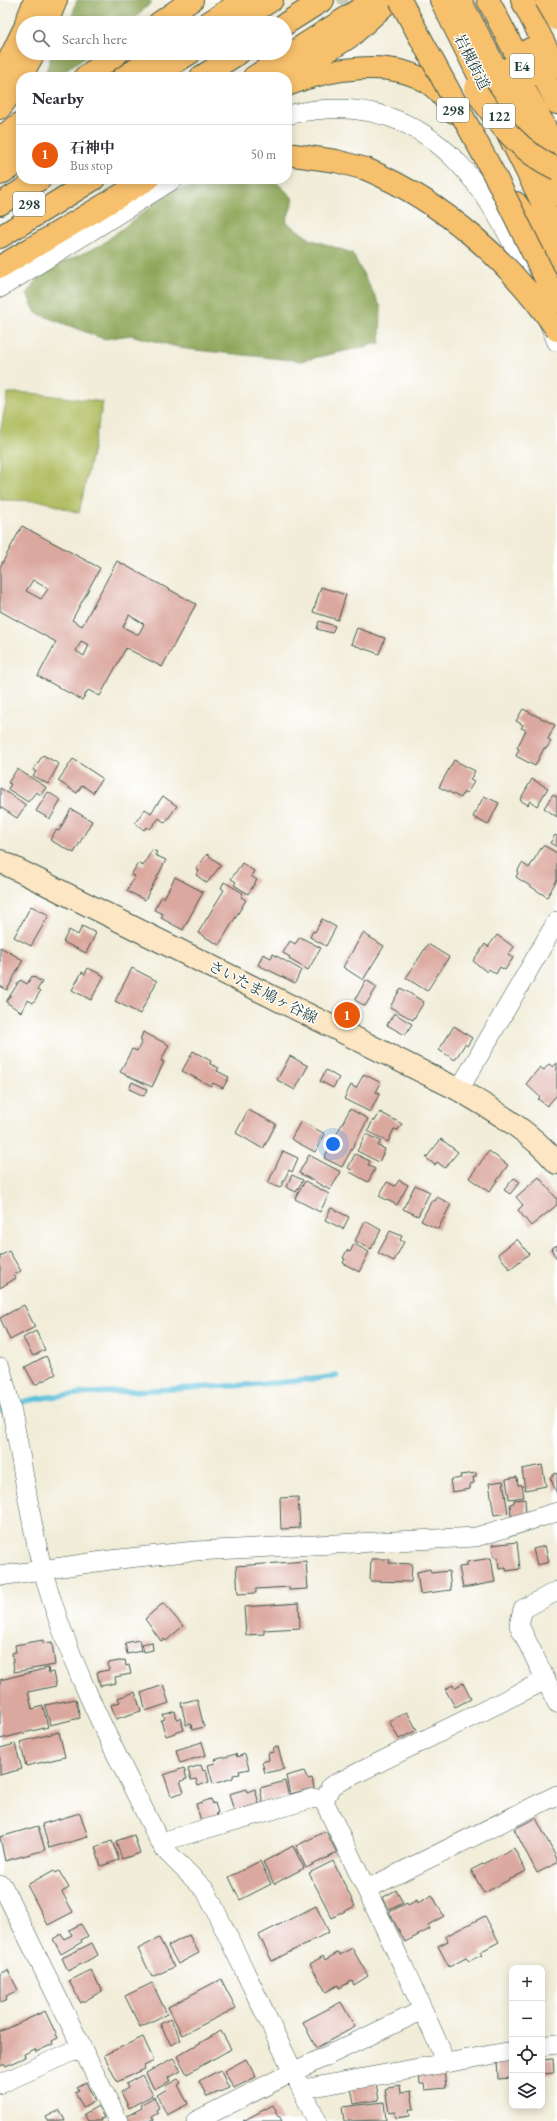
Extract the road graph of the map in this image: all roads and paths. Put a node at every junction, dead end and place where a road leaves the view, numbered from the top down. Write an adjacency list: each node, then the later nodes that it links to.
1 (35, 0): 21 (highway)
2 (38, 0): 22 (street)
3 (56, 0): 23 (highway)
4 (180, 0): 24 (highway)
5 (192, 0): 25 (highway)
6 (244, 0): 26 (highway)
7 (272, 0): 27 (highway)
8 (374, 0): 34 (highway)
9 (389, 0): 51 (highway)
10 (400, 0): 81 (highway, bridge)
11 (427, 0): 66 (highway, bridge)
12 (442, 0): 76 (highway, 岩槻街道 / 122)
13 (460, 0): 73 (highway, E4, bridge)
14 (476, 0): 64 (highway, 122)
15 (488, 0): 59 (highway, E4)
16 (505, 0): 55 (highway)
17 (522, 0): 43 (highway)
18 (546, 0): 28 (highway, bridge)
19 (552, 0): 30 (highway)
20 (332, 3): 29 (highway); 31 (highway)
21 (29, 16)
22 (30, 16)
23 (50, 16)
24 (161, 16)
25 (170, 16)
26 (219, 16)
27 (247, 16)
28 (557, 19)
29 (292, 21)
30 (557, 27)
31 (292, 35)
32 (16, 42): 42 (street)
33 (16, 46): 52 (highway)
34 (292, 53)
35 (30, 60): 44 (highway)
36 (108, 60): 45 (highway)
37 (151, 60): 46 (highway)
38 (179, 60): 47 (highway)
39 (228, 60): 48 (highway)
40 (255, 60): 49 (highway)
41 (280, 60): 50 (highway)
42 (0, 68)
43 (557, 70)
44 (23, 72)
45 (92, 72)
46 (132, 72)
47 (160, 72)
48 (209, 72)
49 (237, 72)
50 (262, 72)
51 (292, 75)
52 (0, 79)
53 (292, 84): 78 (highway, 298)
54 (16, 85): 56 (highway)
55 (557, 103)
56 (0, 108)
57 (292, 114): 83 (street)
58 (16, 127): 60 (highway)
59 (557, 132)
60 (0, 138)
61 (16, 146): 63 (highway)
62 (292, 155): 82 (highway, bridge)
63 (0, 156)
64 (557, 158)
65 (16, 164): 67 (highway)
66 (557, 169)
67 (0, 174)
68 (52, 184): 74 (highway)
69 (56, 184): 75 (highway, 298)
70 (86, 184): 77 (highway)
71 (140, 184): 79 (highway)
72 (166, 184): 80 (street)
73 (557, 194)
74 (0, 204)
75 (0, 222)
76 (557, 232)
77 (0, 237)
78 (557, 261)
79 (0, 267)
80 (0, 288)
81 (557, 302)
82 (557, 330)
83 (557, 342)
84 (0, 861): 86 (main road, さいたま鳩ヶ谷線)
85 (557, 921): 86 (street)
86 (459, 1090): 87 (main road, さいたま鳩ヶ谷線)
87 (557, 1163)
88 (0, 1367): 90 (street)
89 (557, 1512): 90 (street)
90 (43, 1571): 91 (street); 97 (street)
91 (0, 1576)
92 (557, 1591): 93 (street)
93 (546, 1680): 94 (street); 96 (street)
94 (557, 1703)
95 (557, 1795): 99 (street)
96 (324, 1801): 97 (street); 99 (street)
97 (160, 1842): 106 (street)
98 (0, 1886): 103 (street)
99 (367, 1889): 100 (street)
100 (423, 2010): 105 (street); 106 (street)
101 (557, 2044): 102 (street)
102 (545, 2046)
103 (80, 2048): 107 (street); 109 (street)
104 (509, 2052): 105 (street)
105 (444, 2063): 108 (street)
106 (293, 2072): 108 (street); 110 (street)
107 (0, 2084)
108 (303, 2089): 111 (street)
109 (118, 2121)
110 (196, 2121)
111 (317, 2121)

